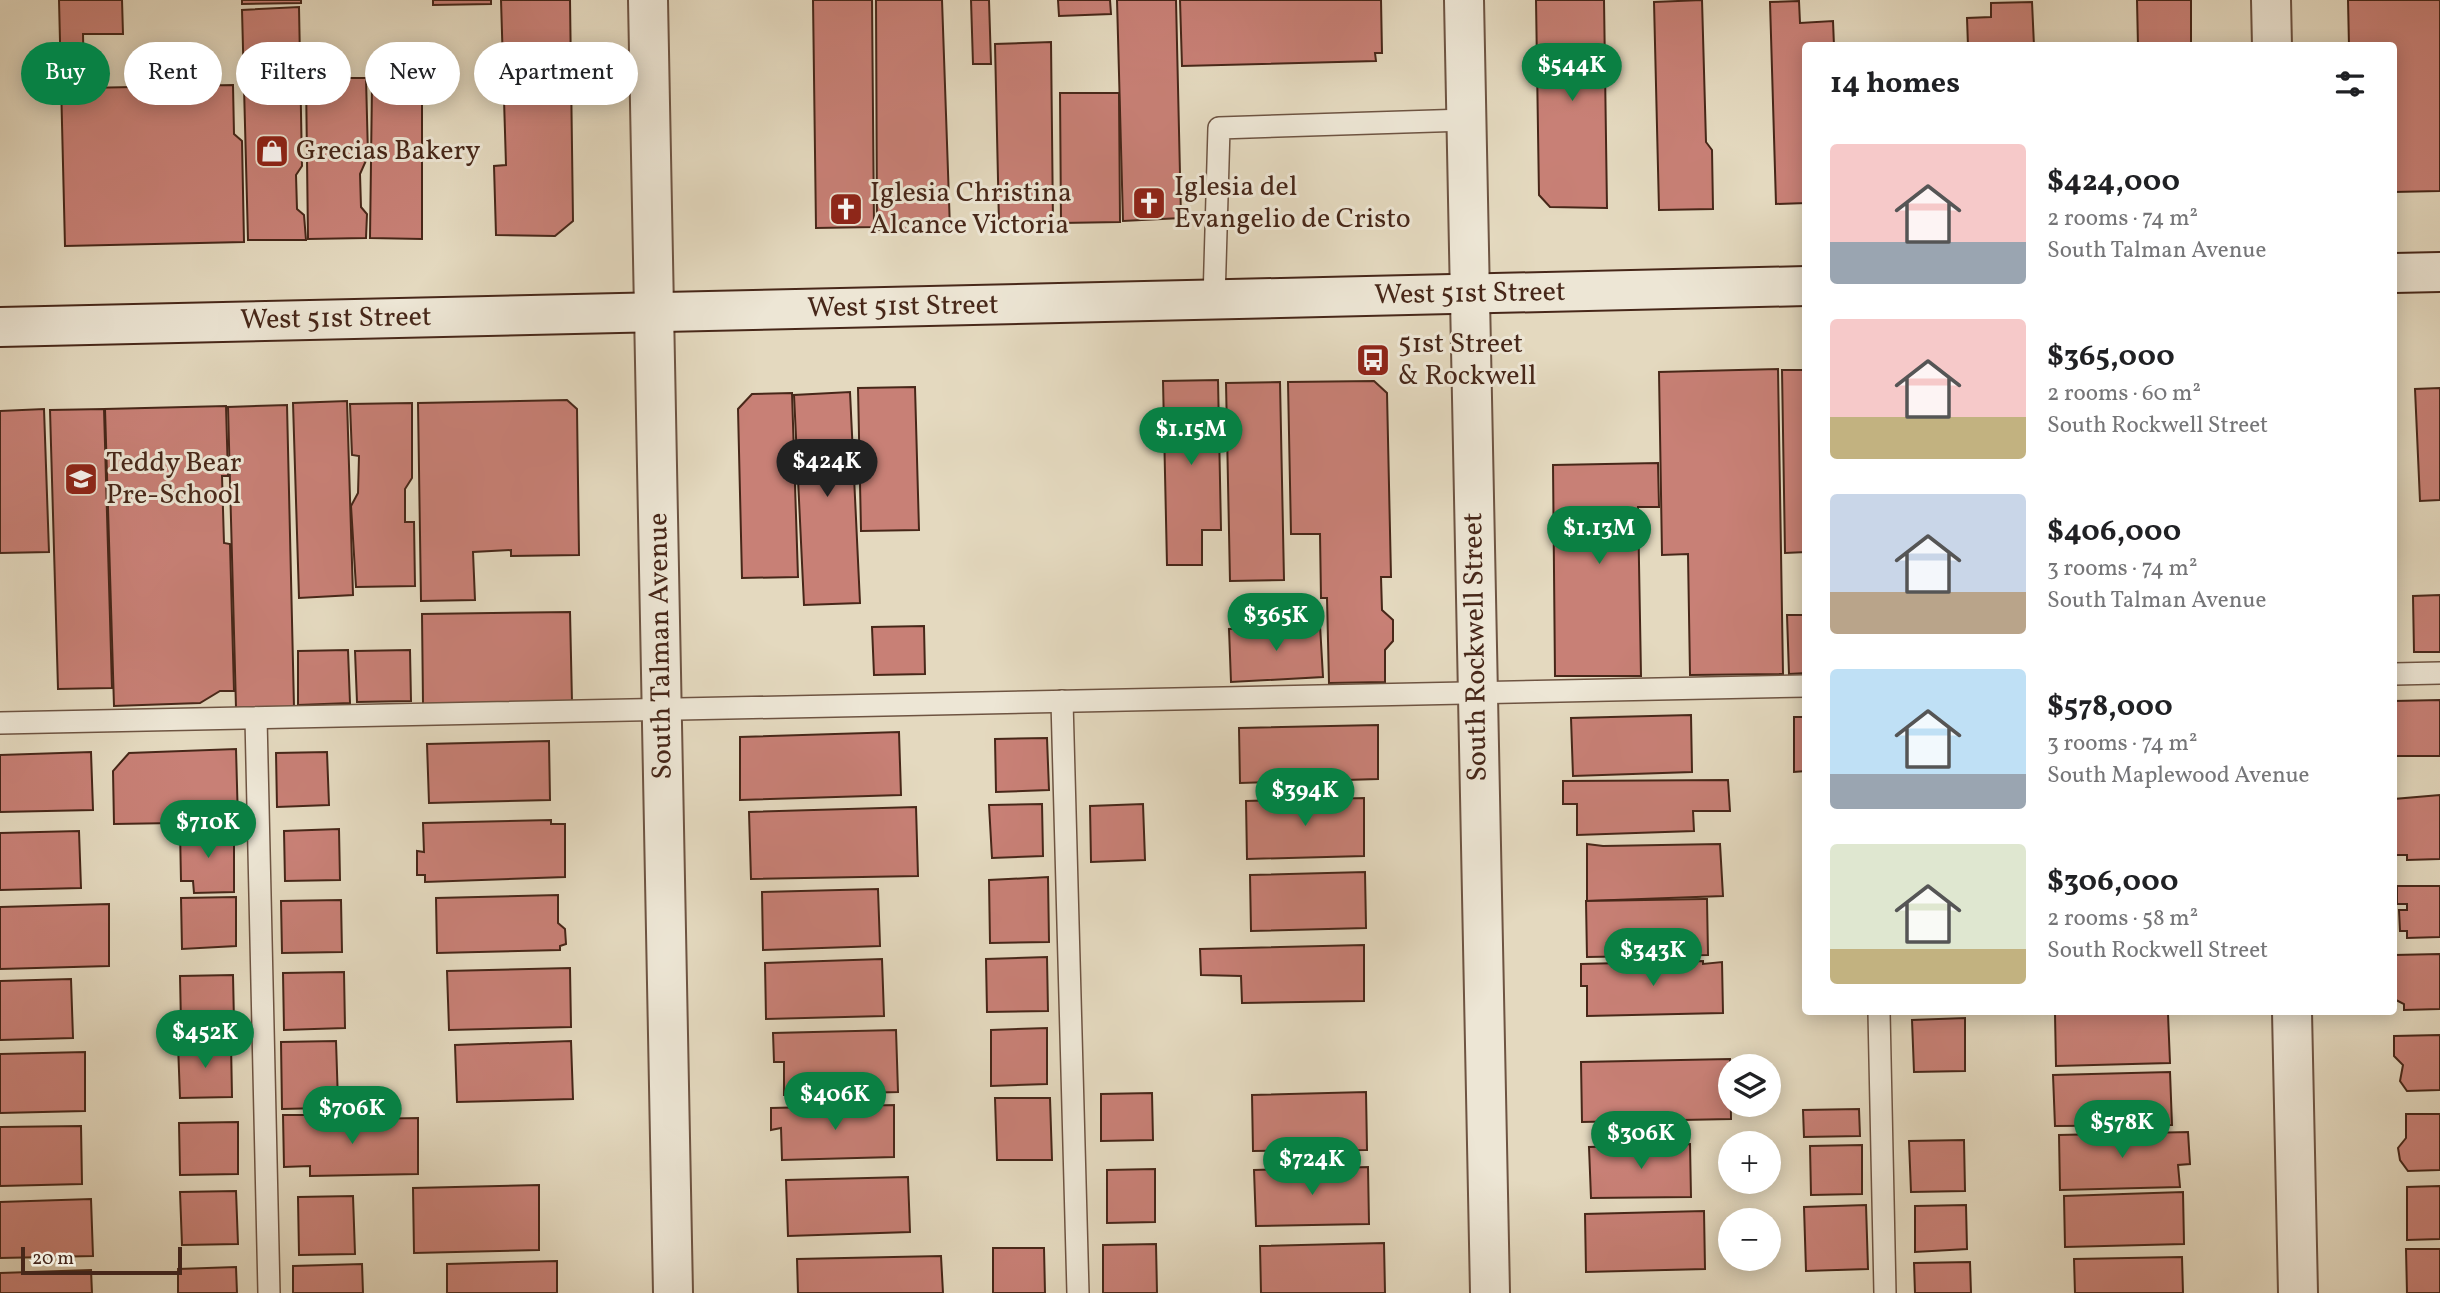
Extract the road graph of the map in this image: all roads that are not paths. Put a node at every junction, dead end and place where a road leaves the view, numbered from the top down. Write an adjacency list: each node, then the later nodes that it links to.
1 (648, 0): 11 (street, South Talman Avenue)
2 (1464, 0): 5 (street, South Rockwell Street)
3 (2271, 0): 4 (street)
4 (2272, 42)
5 (1466, 120): 9 (street, South Rockwell Street); 10 (lane)
6 (2440, 272): 7 (street)
7 (2397, 273)
8 (1802, 286): 9 (street, West 51st Street)
9 (1469, 294): 10 (street, West 51st Street); 16 (street, South Rockwell Street)
10 (1214, 300): 11 (street, West 51st Street)
11 (654, 312): 12 (street, West 51st Street); 18 (street, South Talman Avenue)
12 (0, 327)
13 (2440, 673): 14 (lane)
14 (2397, 674)
15 (1802, 686): 16 (lane)
16 (1477, 692): 17 (lane); 26 (street, South Rockwell Street)
17 (1062, 701): 18 (lane); 25 (lane)
18 (662, 709): 19 (lane); 24 (street, South Talman Avenue)
19 (256, 718): 20 (lane); 23 (lane)
20 (0, 723)
21 (1879, 1015): 27 (lane)
22 (2292, 1015): 28 (street)
23 (269, 1293)
24 (673, 1293)
25 (1078, 1293)
26 (1490, 1293)
27 (1885, 1293)
28 (2298, 1293)

